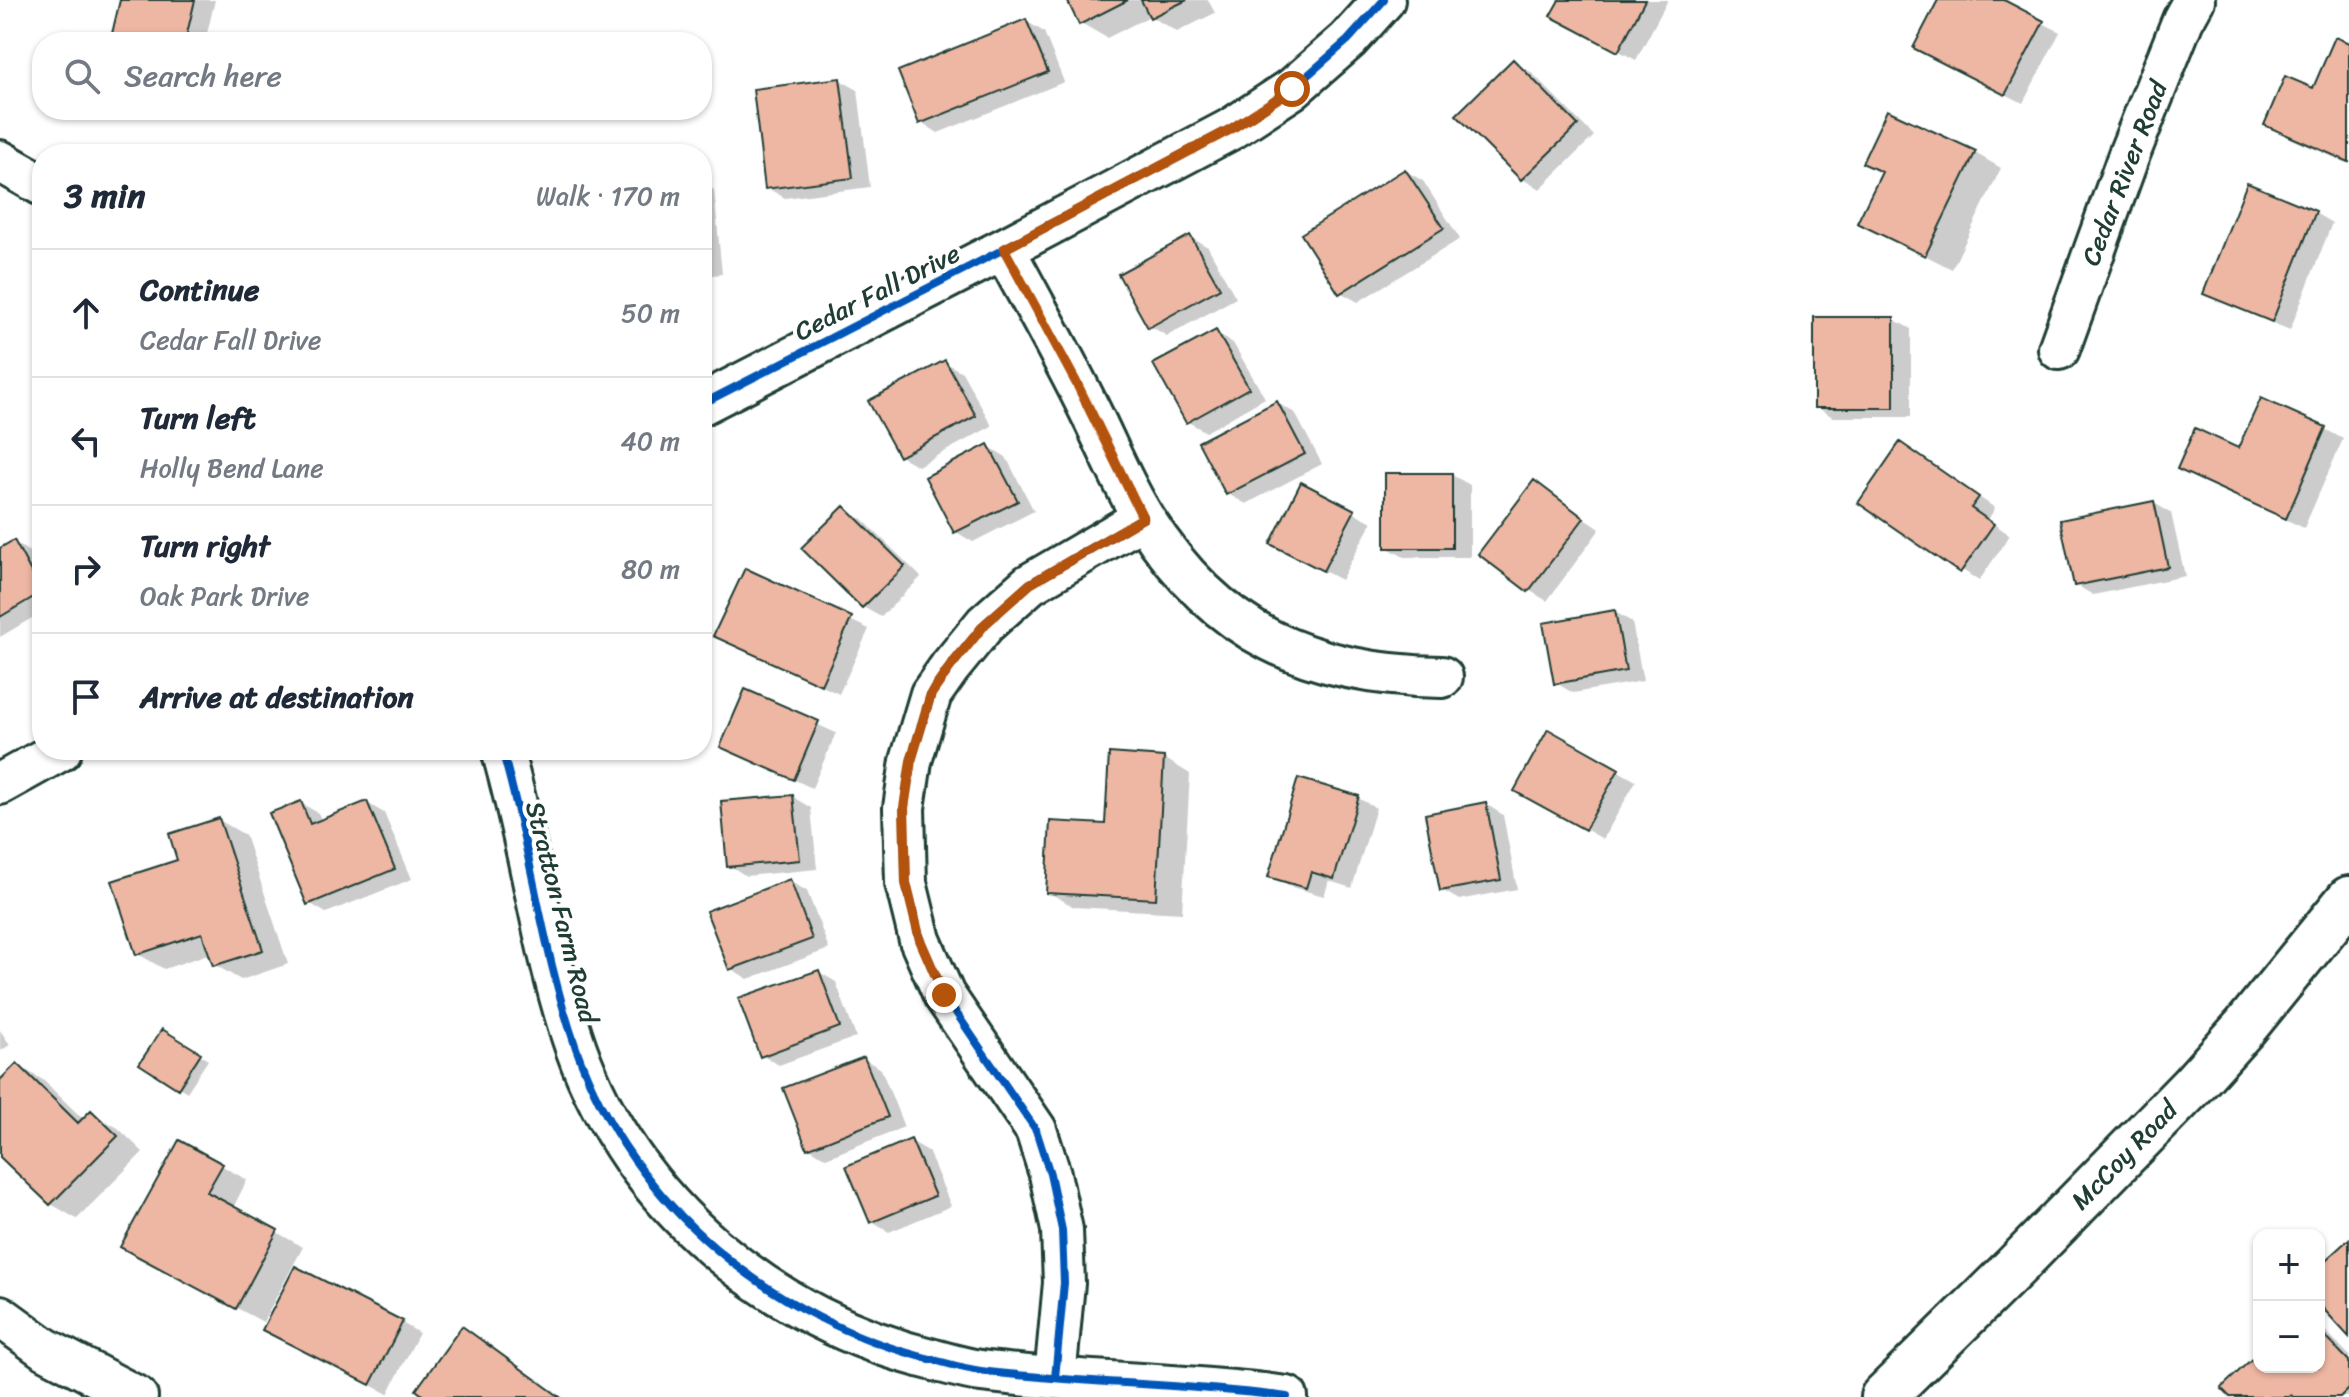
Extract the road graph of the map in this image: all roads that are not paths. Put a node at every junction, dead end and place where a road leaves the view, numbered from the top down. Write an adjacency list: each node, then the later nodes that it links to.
1 (1384, 0): 5 (street, Cedar Fall Drive)
2 (2194, 0): 6 (street, Cedar River Road)
3 (0, 161): 4 (street)
4 (32, 179)
5 (1004, 249): 7 (street, Cedar Fall Drive); 8 (street)
6 (2059, 349)
7 (712, 399)
8 (1143, 518): 9 (street); 15 (street)
9 (1442, 677)
10 (43, 760): 12 (street)
11 (504, 760): 15 (street, Stratton Farm Road)
12 (0, 784)
13 (2349, 899): 18 (main road, McCoy Road)
14 (0, 1316): 16 (street)
15 (1055, 1378): 17 (street, Stratton Farm Road)
16 (137, 1397)
17 (1287, 1397)
18 (1883, 1397)

